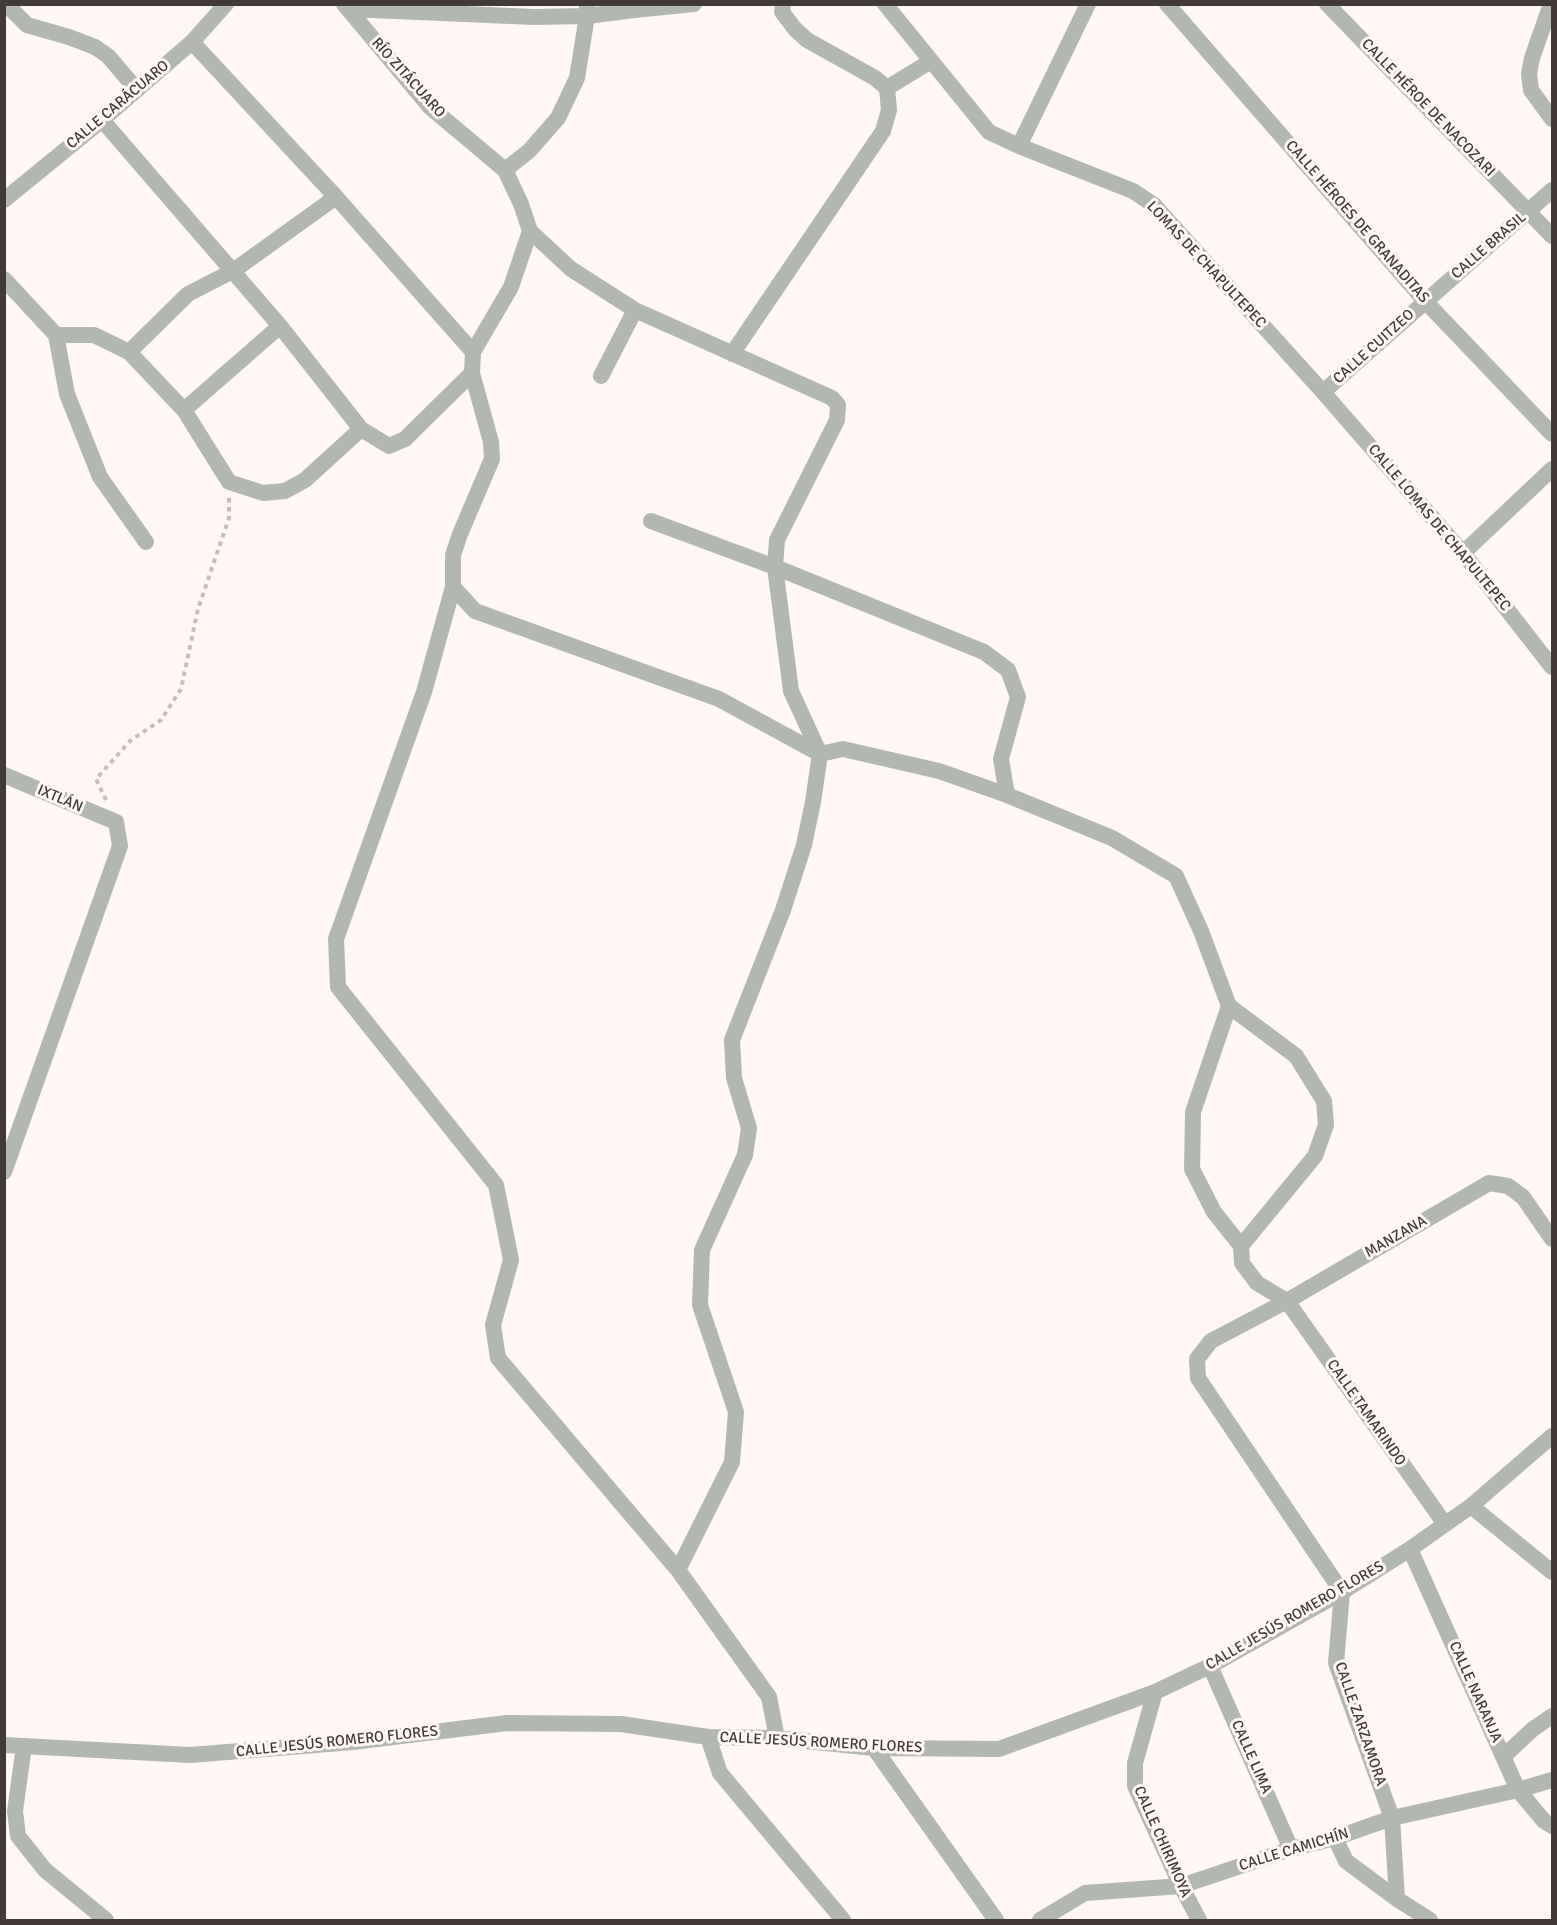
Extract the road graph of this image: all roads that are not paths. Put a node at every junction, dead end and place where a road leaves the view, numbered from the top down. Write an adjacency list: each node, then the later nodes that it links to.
1 (10, 4): 16 (street)
2 (226, 4): 13 (street, CALLE CARÁCUARO)
3 (694, 4): 11 (street)
4 (783, 4): 15 (street)
5 (885, 4): 14 (street, LOMAS DE CHAPULTEPEC)
6 (1088, 4): 19 (street)
7 (1167, 4): 29 (street, CALLE HÉROES DE GRANADITAS)
8 (1327, 4): 24 (street, CALLE HÉROE DE NACOZARI)
9 (1551, 4): 17 (street)
10 (346, 7): 12 (street); 20 (street, RÍO ZITÁCUARO)
11 (631, 7): 12 (street)
12 (587, 10): 20 (street)
13 (192, 42): 16 (street, CALLE CARÁCUARO); 22 (street)
14 (931, 61): 15 (street); 19 (street, LOMAS DE CHAPULTEPEC)
15 (887, 88): 35 (street)
16 (137, 90): 18 (street, CALLE CARÁCUARO)
17 (1552, 118)
18 (102, 120): 23 (street, CALLE CARÁCUARO); 27 (street)
19 (1019, 146): 38 (street, LOMAS DE CHAPULTEPEC)
20 (505, 170): 25 (street)
21 (1552, 190): 24 (street, CALLE BRASIL)
22 (336, 197): 27 (street); 34 (street)
23 (4, 200)
24 (1529, 212): 26 (street, CALLE HÉROE DE NACOZARI); 29 (street, CALLE BRASIL)
25 (530, 231): 30 (street); 34 (street)
26 (1552, 236)
27 (232, 271): 31 (street); 33 (street)
28 (4, 279): 32 (street)
29 (1425, 301): 38 (street, CALLE CUITZEO); 41 (street, CALLE HÉROES DE GRANADITAS)
30 (635, 310): 35 (street); 37 (street)
31 (280, 326): 39 (street); 40 (street)
32 (56, 335): 33 (street); 44 (street)
33 (129, 352): 39 (street)
34 (473, 352): 36 (street)
35 (732, 354): 46 (street)
36 (472, 373): 40 (street); 47 (street)
37 (601, 376)
38 (1323, 392): 45 (street, CALLE LOMAS DE CHAPULTEPEC)
39 (184, 410): 40 (street)
40 (361, 429)
41 (1552, 434)
42 (1552, 469): 45 (street)
43 (651, 521): 46 (street)
44 (146, 542)
45 (1463, 553): 48 (street, CALLE LOMAS DE CHAPULTEPEC)
46 (775, 567): 49 (street); 51 (street)
47 (453, 587): 49 (street); 61 (street)
48 (1552, 667)
49 (820, 754): 51 (street); 61 (street)
50 (4, 775): 53 (street, IXTLÁN)
51 (1007, 795): 52 (street)
52 (1229, 1006): 55 (street); 55 (street)
53 (4, 1172)
54 (1552, 1239): 56 (street, MANZANA)
55 (1241, 1246): 56 (street)
56 (1287, 1301): 59 (street, CALLE TAMARINDO); 63 (street, MANZANA)
57 (1552, 1436): 58 (street, CALLE JESÚS ROMERO FLORES)
58 (1471, 1506): 59 (street, CALLE JESÚS ROMERO FLORES); 62 (street)
59 (1445, 1524): 60 (street, CALLE JESÚS ROMERO FLORES)
60 (1410, 1549): 63 (street, CALLE JESÚS ROMERO FLORES); 72 (street, CALLE NARANJA)
61 (678, 1570): 68 (street)
62 (1552, 1572)
63 (1342, 1592): 64 (street, CALLE JESÚS ROMERO FLORES); 75 (street, CALLE ZARZAMORA)
64 (1210, 1666): 65 (street, CALLE JESÚS ROMERO FLORES); 78 (street, CALLE LIMA)
65 (1155, 1692): 71 (street, CALLE JESÚS ROMERO FLORES); 79 (street, CALLE CHIRIMOYA)
66 (1552, 1716): 72 (street)
67 (708, 1737): 68 (street, CALLE JESÚS ROMERO FLORES); 70 (street, CALLE JESÚS ROMERO FLORES); 82 (street)
68 (777, 1738): 71 (street, CALLE JESÚS ROMERO FLORES)
69 (4, 1745): 70 (street, CALLE JESÚS ROMERO FLORES)
70 (24, 1746): 81 (street)
71 (874, 1748): 83 (street)
72 (1504, 1756): 74 (street, CALLE NARANJA)
73 (1552, 1780): 74 (street, CALLE CAMICHÍN)
74 (1518, 1790): 75 (street, CALLE CAMICHÍN); 76 (street, CALLE NARANJA)
75 (1392, 1818): 77 (street, CALLE CAMICHÍN); 80 (street, CALLE ZARZAMORA)
76 (1552, 1826)
77 (1335, 1838): 78 (street, CALLE CAMICHÍN); 80 (street)
78 (1291, 1849): 79 (street, CALLE CAMICHÍN)
79 (1181, 1886): 84 (street, CALLE CAMICHÍN); 85 (street, CALLE CHIRIMOYA)
80 (1397, 1899): 86 (street)
81 (106, 1920)
82 (843, 1920)
83 (996, 1920)
84 (1040, 1920)
85 (1199, 1920)
86 (1430, 1920)

